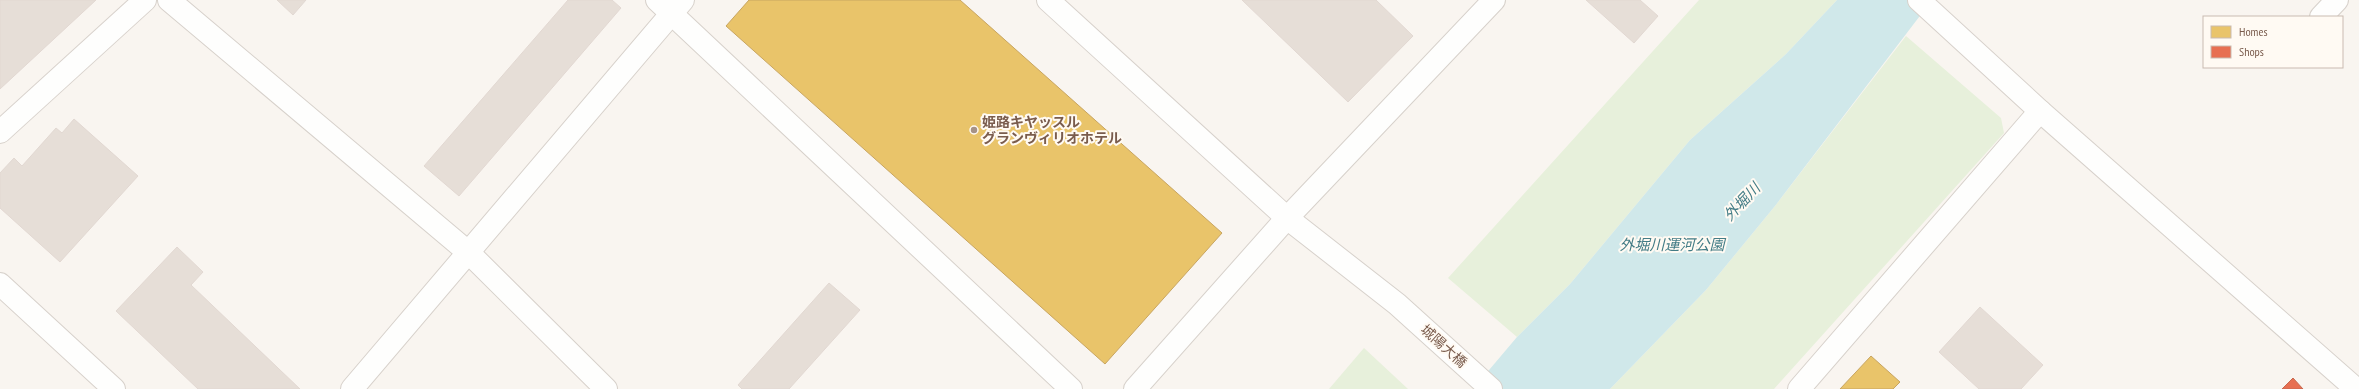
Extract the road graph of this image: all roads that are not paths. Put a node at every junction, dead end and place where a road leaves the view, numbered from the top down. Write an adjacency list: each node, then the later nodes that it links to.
1 (145, 0): 10 (street)
2 (169, 0): 12 (street)
3 (1048, 0): 11 (street, 城陽大橋)
4 (1494, 0): 11 (street)
5 (1919, 0): 9 (street)
6 (2337, 0): 8 (street)
7 (670, 4): 12 (street); 17 (street)
8 (2322, 16)
9 (2040, 111): 20 (street); 21 (street)
10 (0, 132)
11 (1287, 218): 18 (street); 19 (street, 城陽大橋)
12 (469, 253): 15 (street); 16 (street)
13 (0, 284): 14 (street)
14 (114, 389)
15 (352, 389)
16 (606, 389)
17 (1071, 389)
18 (1135, 389)
19 (1490, 389)
20 (1799, 389)
21 (2356, 389)

